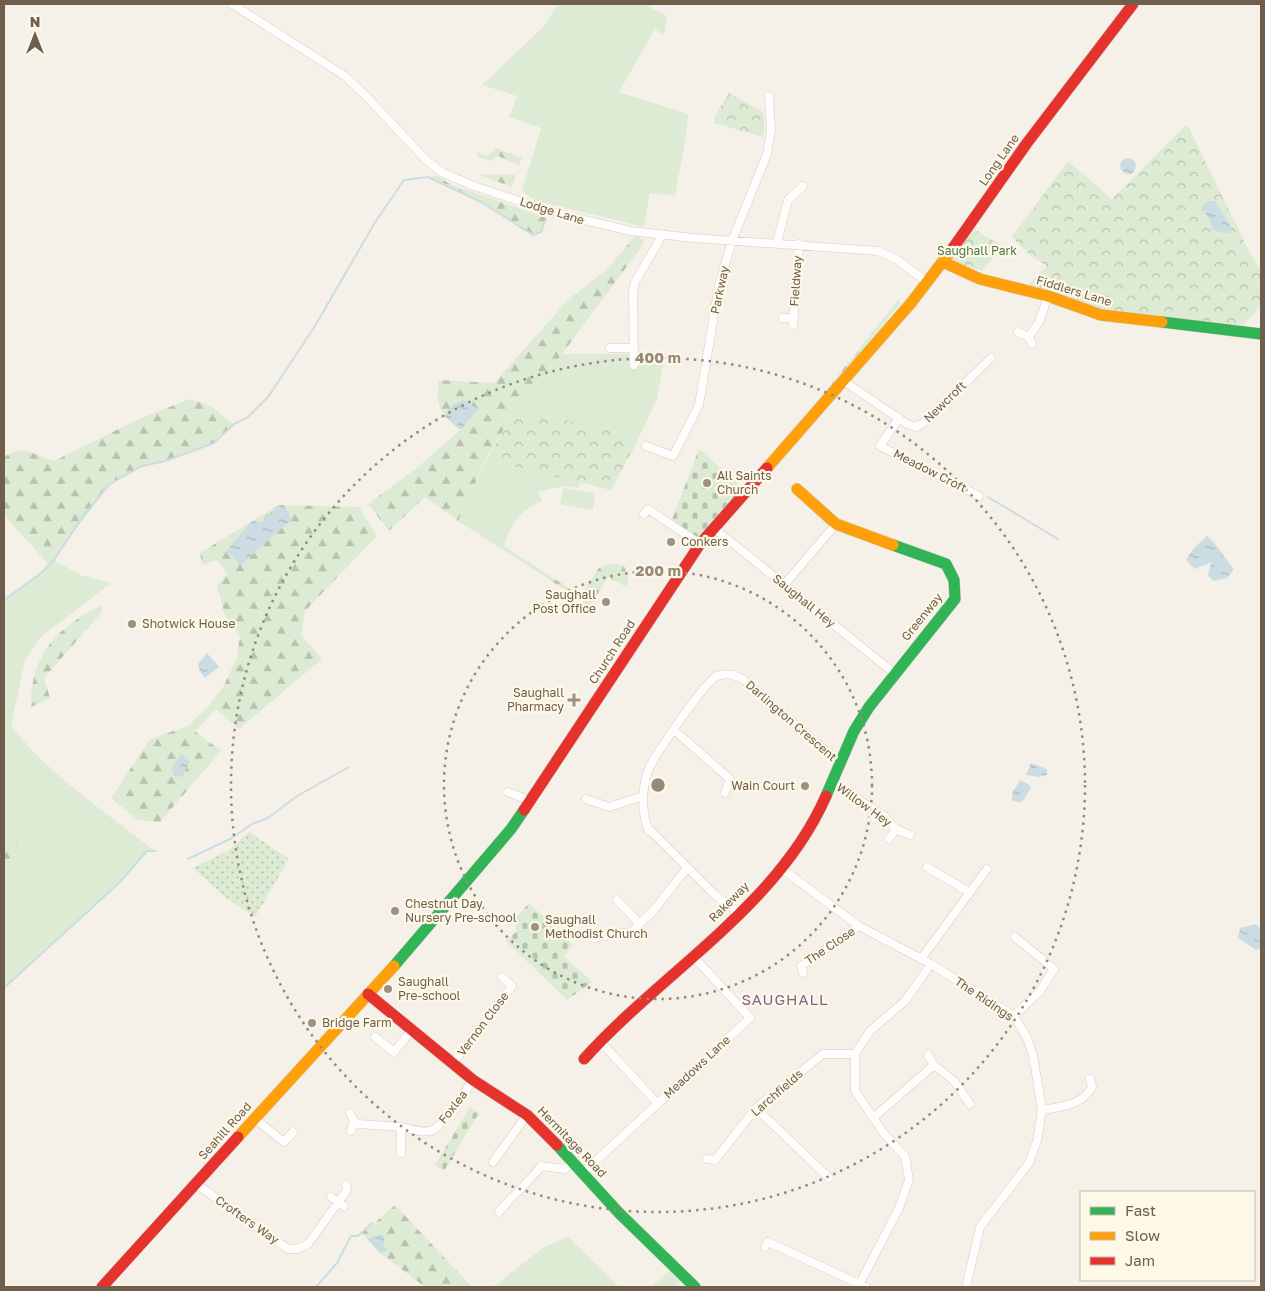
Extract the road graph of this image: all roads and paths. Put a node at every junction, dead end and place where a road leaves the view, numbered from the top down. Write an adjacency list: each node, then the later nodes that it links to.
1 (232, 4): 5 (street, Lodge Lane)
2 (1133, 4): 9 (street, Long Lane)
3 (769, 96): 6 (street, Parkway)
4 (803, 186): 7 (street)
5 (661, 235): 6 (street, Lodge Lane); 17 (street)
6 (732, 241): 7 (street, Lodge Lane); 22 (street, Parkway)
7 (777, 243): 8 (street, Lodge Lane)
8 (799, 244): 10 (street, Lodge Lane); 12 (street, Fieldway)
9 (943, 262): 10 (street, Long Lane); 11 (street, Fiddlers Lane)
10 (926, 282): 13 (street, Long Lane)
11 (1048, 296): 14 (street); 15 (street, Fiddlers Lane)
12 (783, 318)
13 (887, 332): 20 (street, Church Road)
14 (1018, 332)
15 (1261, 334)
16 (610, 348): 17 (street)
17 (633, 348): 19 (street)
18 (991, 358): 21 (street, Newcroft)
19 (634, 365)
20 (845, 382): 21 (street, Newcroft); 27 (street, Church Road)
21 (899, 418): 24 (street, Meadow Croft)
22 (646, 446)
23 (797, 489): 26 (street, Greenway)
24 (980, 496)
25 (648, 509): 28 (street)
26 (836, 524): 29 (street); 30 (street, Greenway)
27 (714, 529): 28 (street, Church Road); 29 (street, Saughall Hey)
28 (700, 544): 40 (street, Church Road)
29 (784, 585): 30 (street, Saughall Hey)
30 (894, 673): 32 (street, Greenway)
31 (674, 730): 32 (street, Darlington Crescent); 34 (street); 38 (street, Darlington Crescent)
32 (842, 759): 35 (street, Rakeway)
33 (737, 774): 34 (street)
34 (730, 779): 37 (street)
35 (832, 782): 41 (street, Willow Hey); 46 (street, Rakeway)
36 (508, 792): 40 (street)
37 (725, 793)
38 (643, 796): 39 (street); 45 (street, Darlington Crescent)
39 (586, 799)
40 (530, 801): 60 (street, Church Road)
41 (896, 829): 42 (street, Willow Hey); 43 (street, Willow Hey)
42 (910, 835)
43 (889, 839)
44 (926, 867): 48 (street)
45 (687, 868): 50 (street, Darlington Crescent); 51 (street)
46 (782, 869): 50 (street, Rakeway); 52 (street, The Ridings)
47 (987, 869): 48 (street)
48 (969, 892): 57 (street)
49 (617, 900): 51 (street)
50 (736, 915): 55 (street, Rakeway)
51 (637, 925): 54 (street)
52 (860, 926): 56 (street, The Close); 57 (street, The Ridings)
53 (1020, 937): 61 (street)
54 (594, 938)
55 (694, 956): 64 (street, Rakeway); 72 (street, Meadows Lane)
56 (794, 959)
57 (921, 959): 58 (street, The Ridings)
58 (931, 964): 61 (street, The Ridings); 65 (street)
59 (502, 977): 68 (street, Vernon Close)
60 (368, 994): 62 (street, Hermitage Road); 78 (street, Seahill Road)
61 (1014, 1016): 75 (street, The Ridings)
62 (411, 1031): 63 (street); 68 (street, Hermitage Road)
63 (375, 1037)
64 (600, 1041): 67 (street, Rakeway); 72 (street)
65 (855, 1054): 74 (street, Larchfields); 79 (street)
66 (928, 1055): 69 (street)
67 (584, 1059)
68 (454, 1062): 70 (street, Hermitage Road)
69 (934, 1065): 73 (street); 79 (street)
70 (473, 1080): 77 (street, Hermitage Road); 81 (street, Foxlea)
71 (1094, 1085): 75 (street)
72 (658, 1104): 88 (street, Meadows Lane)
73 (970, 1104)
74 (756, 1108): 87 (street, Larchfields); 89 (street)
75 (1042, 1110): 99 (street, The Ridings)
76 (350, 1113): 80 (street)
77 (527, 1115): 85 (street, Hermitage Road); 86 (street)
78 (254, 1118): 83 (street); 90 (street, Seahill Road)
79 (873, 1118): 96 (street)
80 (354, 1122): 81 (street, Foxlea); 82 (street)
81 (401, 1126): 84 (street)
82 (351, 1131)
83 (293, 1132)
84 (401, 1153)
85 (573, 1161): 88 (street, Hermitage Road); 94 (street)
86 (493, 1162)
87 (721, 1167)
88 (584, 1172): 98 (street, Hermitage Road)
89 (829, 1178)
90 (196, 1184): 93 (street, Crofters Way); 97 (street, Seahill Road)
91 (349, 1190): 93 (street, Crofters Way)
92 (331, 1196): 93 (street)
93 (341, 1204)
94 (499, 1212)
95 (768, 1242): 96 (street)
96 (863, 1286)
97 (102, 1287)
98 (695, 1287)
99 (966, 1287)

